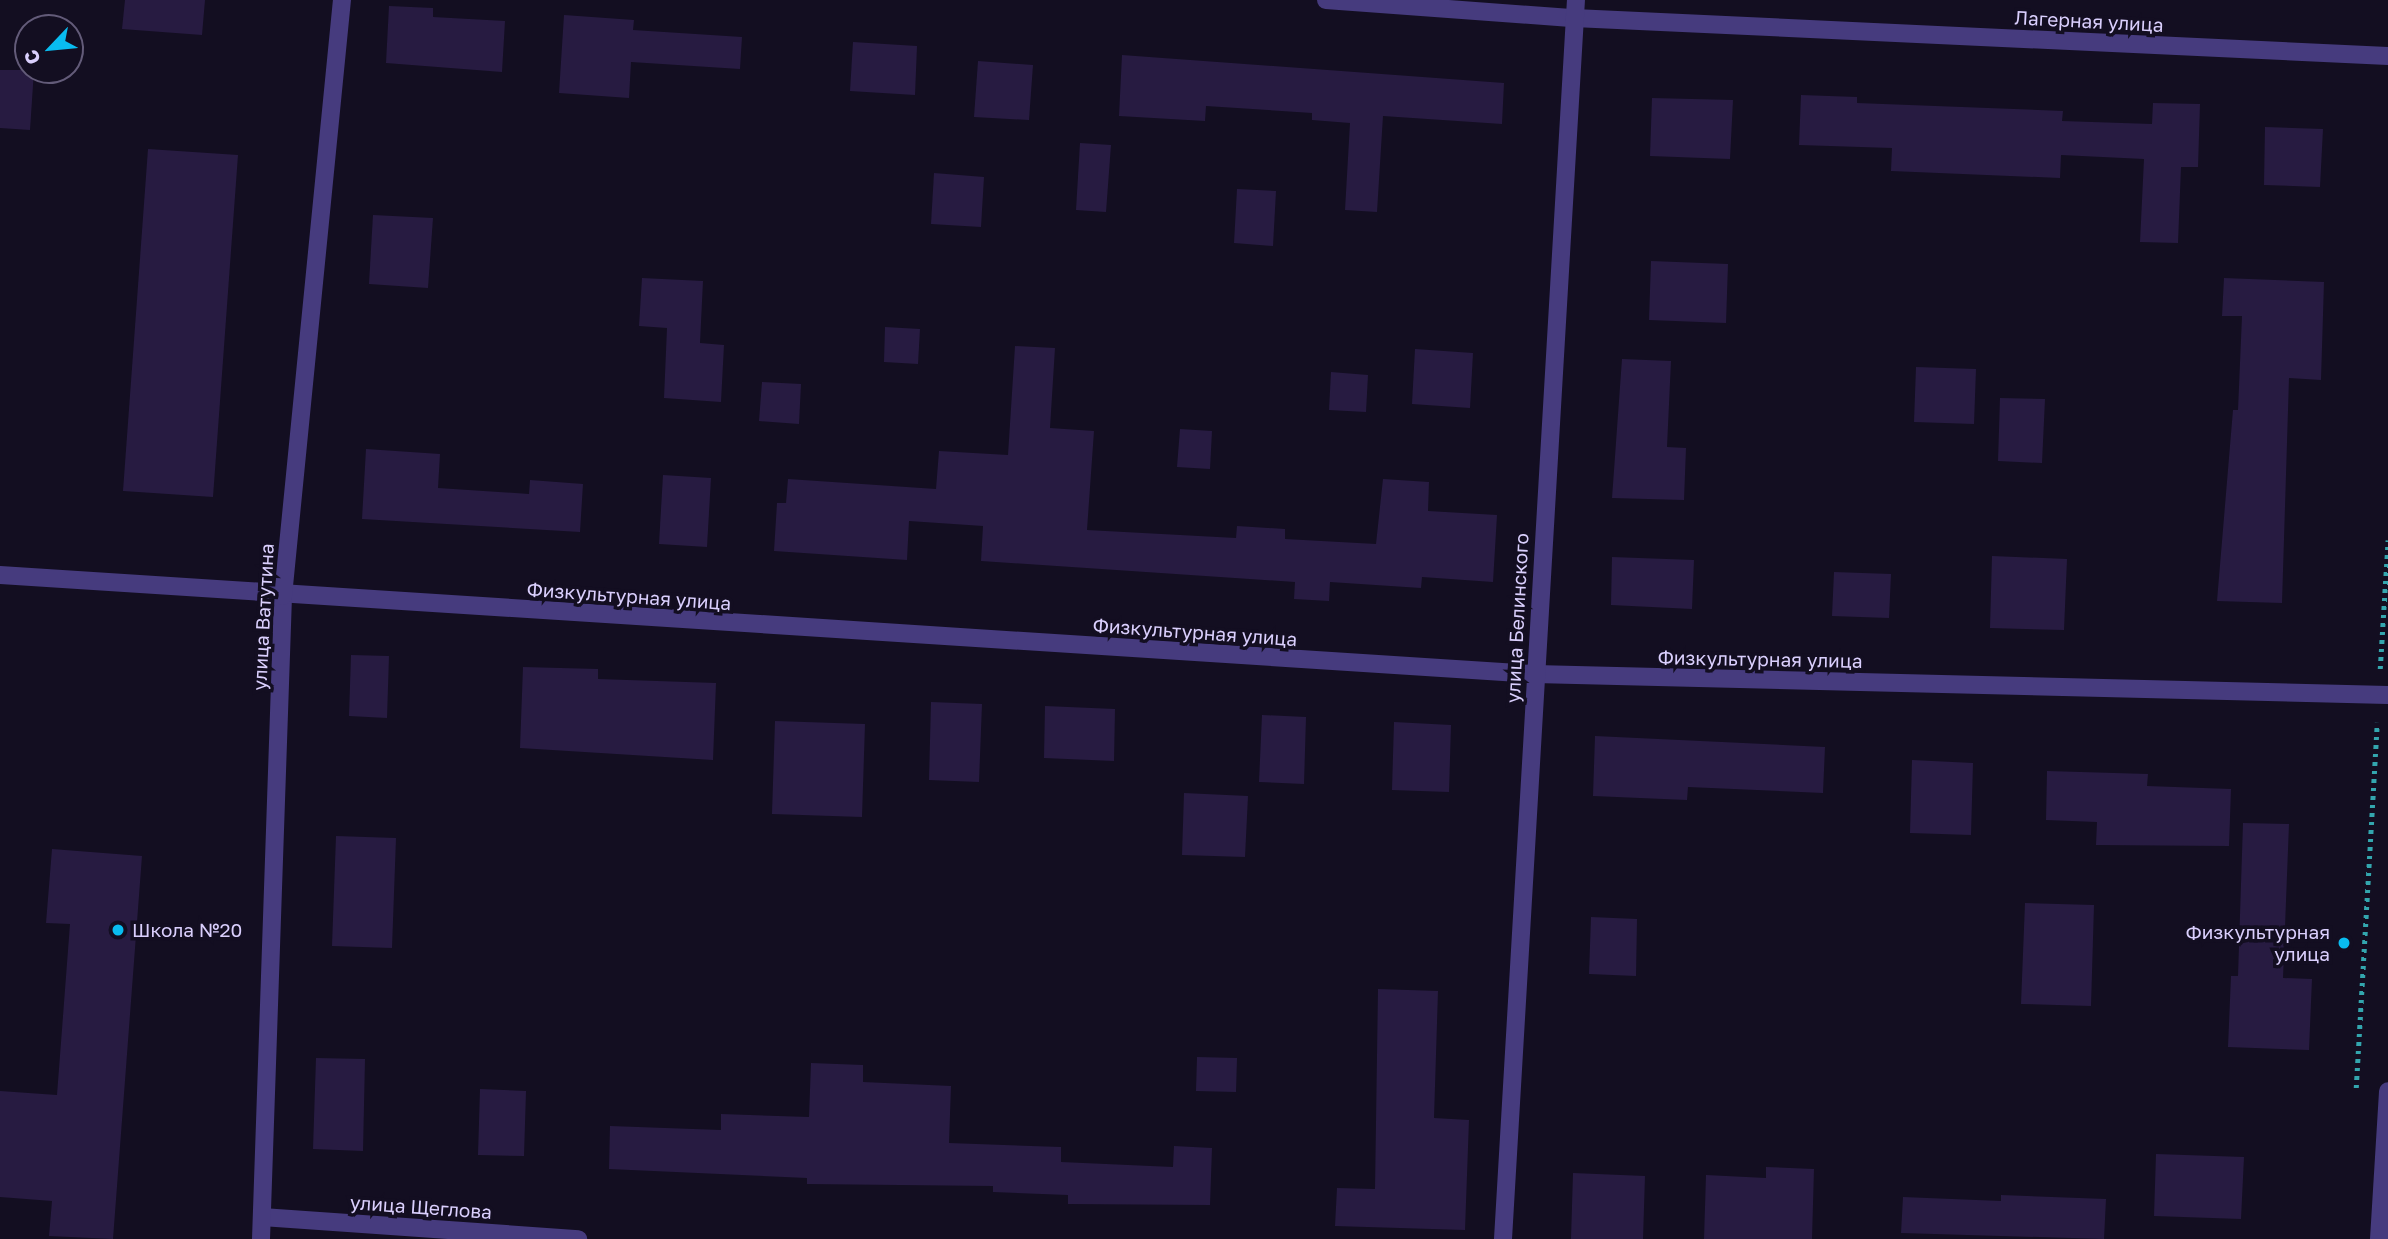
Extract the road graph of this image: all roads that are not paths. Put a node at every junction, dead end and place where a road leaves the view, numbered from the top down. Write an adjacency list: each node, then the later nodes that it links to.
1 (342, 0): 7 (street, улица Ватутина)
2 (1326, 0): 4 (street, Лагерная улица)
3 (1576, 0): 4 (street, улица Белинского)
4 (1574, 18): 5 (street, Лагерная улица); 8 (street, улица Белинского)
5 (2388, 56)
6 (0, 575): 7 (street, Физкультурная улица)
7 (283, 596): 8 (street, Физкультурная улица); 11 (street, улица Ватутина)
8 (1535, 674): 9 (street, Физкультурная улица); 14 (street, улица Белинского)
9 (2383, 695)
10 (2388, 1091): 15 (street)
11 (262, 1217): 12 (street, улица Ватутина); 13 (street, улица Щеглова)
12 (261, 1239)
13 (578, 1239)
14 (1503, 1239)
15 (2379, 1239)

